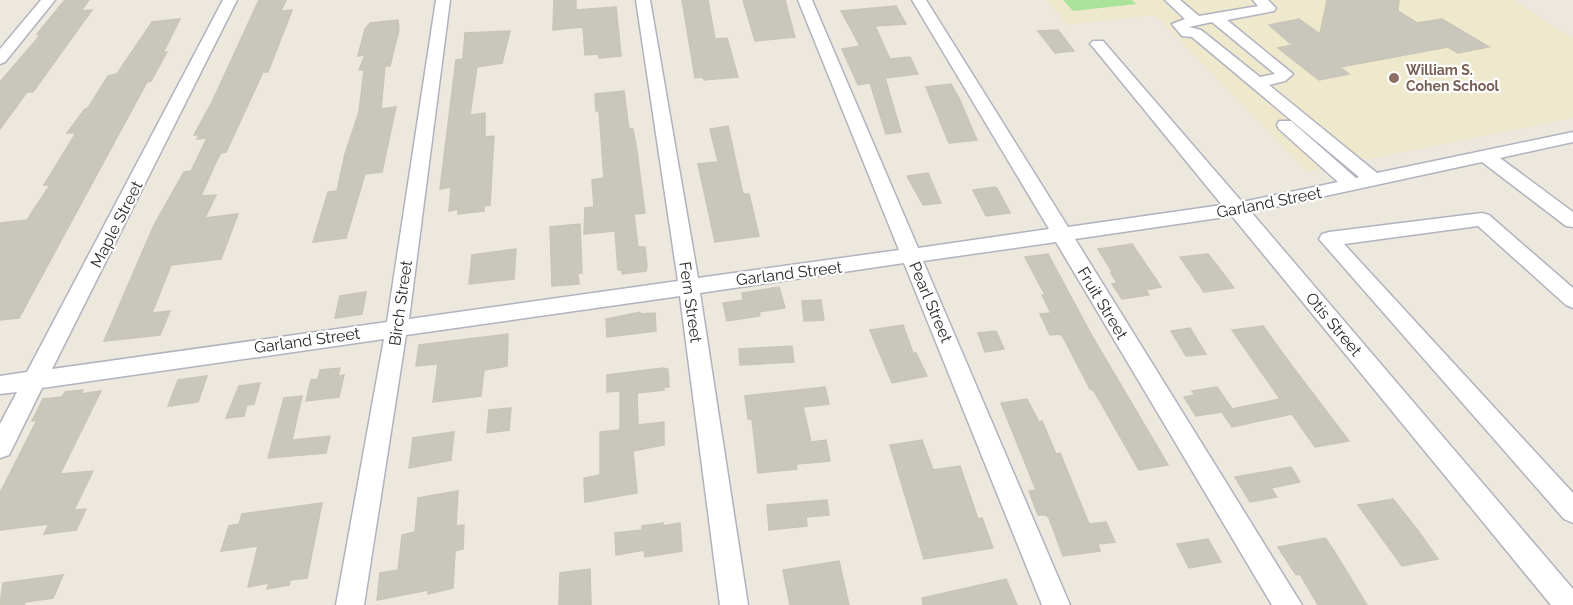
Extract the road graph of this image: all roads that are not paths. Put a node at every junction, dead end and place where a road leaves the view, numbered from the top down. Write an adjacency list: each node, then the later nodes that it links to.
1 (48, 0): 12 (street)
2 (230, 0): 25 (street, Maple Street)
3 (443, 0): 24 (street, Birch Street)
4 (644, 0): 22 (street, Fern Street)
5 (805, 0): 21 (street, Pearl Street)
6 (919, 0): 20 (street, Fruit Street)
7 (1172, 0): 10 (street)
8 (1260, 0): 9 (street)
9 (1216, 18): 10 (street); 13 (street)
10 (1192, 27): 13 (street); 17 (street)
11 (1098, 44): 18 (street, Otis Street)
12 (0, 59)
13 (1256, 83): 16 (street)
14 (1573, 137): 15 (street, Garland Street)
15 (1486, 156): 16 (street, Garland Street); 19 (street)
16 (1374, 180): 17 (street, Garland Street)
17 (1353, 185): 18 (street, Garland Street)
18 (1238, 209): 20 (street, Garland Street); 33 (street, Otis Street)
19 (1573, 221)
20 (1062, 236): 21 (street, Garland Street); 32 (street, Fruit Street)
21 (912, 257): 22 (street, Garland Street); 31 (street, Pearl Street)
22 (689, 286): 24 (street, Garland Street); 30 (street, Fern Street)
23 (1573, 300): 28 (street)
24 (397, 327): 25 (street, Garland Street); 29 (street, Birch Street)
25 (36, 380): 26 (street, Garland Street); 27 (street, Maple Street)
26 (0, 385)
27 (0, 448)
28 (1573, 511)
29 (350, 605)
30 (734, 605)
31 (1056, 605)
32 (1288, 605)
33 (1569, 605)

